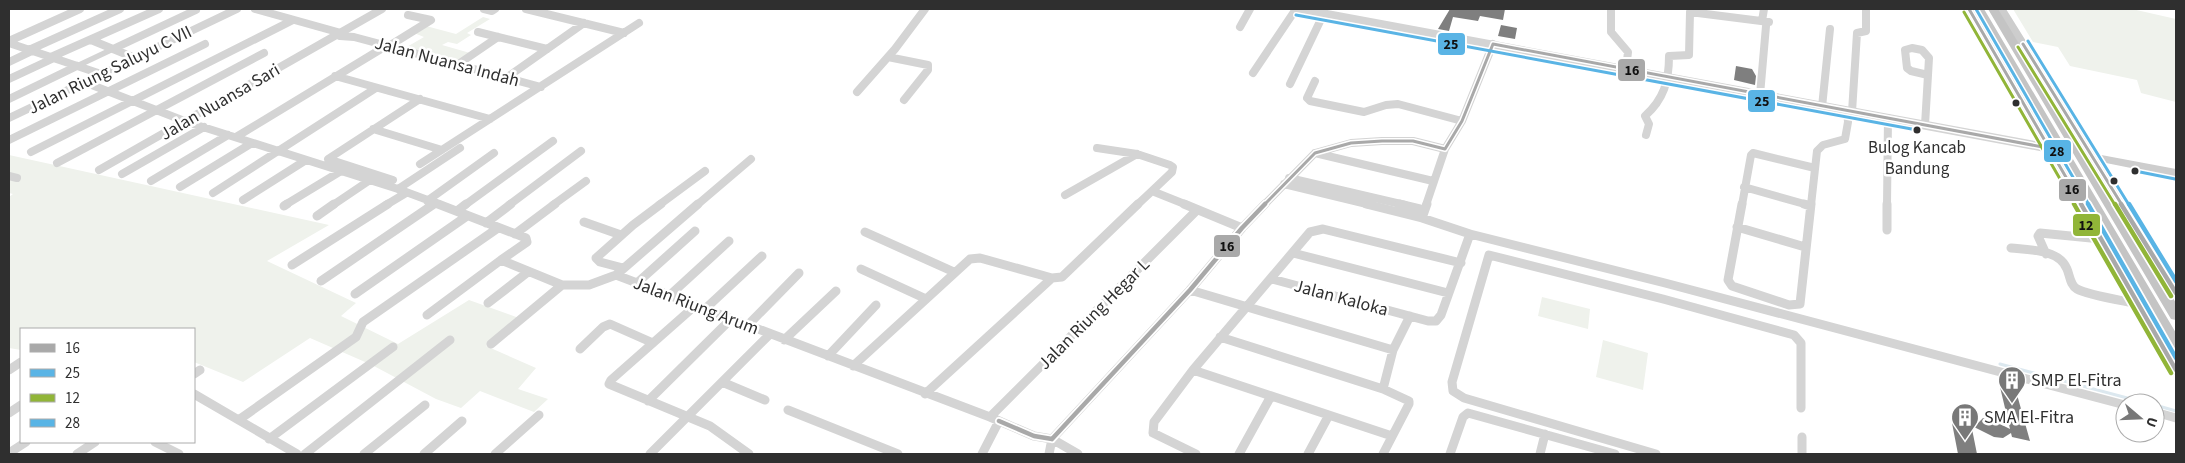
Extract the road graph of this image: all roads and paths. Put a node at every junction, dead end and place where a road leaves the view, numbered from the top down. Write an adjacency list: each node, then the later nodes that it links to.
1 (80, 9): 37 (street)
2 (120, 9): 43 (street)
3 (159, 9): 36 (street)
4 (237, 9): 46 (street, Jalan Riung Saluyu C VII)
5 (255, 9): 22 (street, Jalan Nuansa Indah)
6 (382, 9): 29 (street, Jalan Nuansa Sari)
7 (484, 9): 8 (street)
8 (495, 9)
9 (526, 9): 23 (street)
10 (925, 9): 47 (street)
11 (1250, 9): 26 (street)
12 (1297, 9): 20 (street); 52 (street)
13 (1612, 9): 51 (street)
14 (1764, 9): 25 (street)
15 (1866, 9): 73 (street)
16 (2002, 9): 99 (main road)
17 (196, 10): 41 (street)
18 (1690, 10): 25 (street); 57 (street)
19 (1981, 10): 27 (highway); 146 (highway); 179 (highway)
20 (1324, 13): 39 (street); 61 (street)
21 (408, 14): 32 (street)
22 (293, 20): 33 (street, Jalan Nuansa Indah); 70 (street)
23 (584, 23): 31 (street); 42 (street)
24 (639, 23): 31 (street)
25 (1766, 23): 66 (street)
26 (1240, 27)
27 (1980, 28): 90 (main road)
28 (1830, 29): 71 (street)
29 (353, 32): 33 (street, Jalan Nuansa Indah); 33 (street, Jalan Nuansa Sari); 40 (street, Jalan Nuansa Indah)
30 (478, 32): 35 (street)
31 (624, 33): 62 (street)
32 (408, 34): 34 (street); 40 (street)
33 (340, 35): 78 (street, Jalan Nuansa Sari)
34 (418, 37)
35 (498, 37): 42 (street); 49 (street)
36 (91, 40): 41 (street); 45 (street)
37 (9, 43): 43 (street)
38 (205, 44): 64 (street)
39 (1493, 44): 51 (street); 77 (street)
40 (387, 46): 49 (street, Jalan Nuansa Indah); 55 (street)
41 (112, 49): 46 (street); 50 (street)
42 (547, 49): 56 (street)
43 (31, 50): 45 (street); 48 (street)
44 (264, 53): 72 (street)
45 (53, 58): 50 (street); 58 (street)
46 (136, 58): 53 (street, Jalan Riung Saluyu C VII)
47 (888, 58): 65 (street); 69 (street)
48 (9, 62)
49 (457, 64): 56 (street, Jalan Nuansa Indah)
50 (77, 66): 53 (street); 67 (street)
51 (1626, 69): 57 (street)
52 (1253, 73)
53 (101, 74): 60 (street, Jalan Riung Saluyu C VII)
54 (1928, 75): 79 (street)
55 (336, 76): 63 (street); 82 (street)
56 (506, 78): 62 (street, Jalan Nuansa Indah)
57 (1669, 78): 66 (street); 84 (street)
58 (9, 79)
59 (1315, 81): 77 (street)
60 (84, 82): 64 (street); 74 (street, Jalan Riung Saluyu C VII)
61 (1290, 84)
62 (541, 87): 76 (street)
63 (376, 88): 68 (street); 92 (street)
64 (108, 91): 70 (street); 85 (street)
65 (857, 92)
66 (1760, 95): 71 (street)
67 (9, 99)
68 (420, 99): 76 (street); 81 (street)
69 (904, 100)
70 (132, 101): 72 (street); 95 (street)
71 (1822, 107): 73 (street)
72 (158, 110): 78 (street); 102 (street)
73 (1850, 111): 75 (street); 104 (street)
74 (9, 118)
75 (1888, 118): 79 (street); 137 (street)
76 (490, 119): 93 (street)
77 (1462, 120): 91 (street)
78 (187, 122): 80 (street); 105 (street, Jalan Nuansa Sari)
79 (1925, 125): 90 (street)
80 (204, 127): 83 (street); 109 (street)
81 (373, 129): 93 (street); 111 (street)
82 (246, 131): 83 (street)
83 (232, 136): 87 (street); 112 (street)
84 (1646, 136)
85 (9, 140)
86 (553, 141): 127 (street)
87 (252, 142): 92 (street); 117 (street)
88 (460, 148): 118 (street)
89 (1097, 148): 98 (street)
90 (2048, 148): 131 (main road)
91 (1445, 149): 97 (street); 115 (street)
92 (280, 150): 101 (street); 120 (street)
93 (442, 150): 103 (street)
94 (582, 151): 133 (street)
95 (32, 152)
96 (494, 153): 123 (street)
97 (1315, 153): 114 (street); 115 (street)
98 (1137, 154): 119 (street); 121 (street)
99 (2092, 157): 108 (main road); 169 (main road)
100 (751, 159): 158 (street)
101 (306, 160): 106 (street); 122 (street)
102 (57, 162)
103 (420, 164)
104 (1814, 168): 116 (street); 125 (street)
105 (99, 170)
106 (340, 171): 110 (street); 124 (street)
107 (705, 171): 142 (street)
108 (2176, 173)
109 (122, 174)
110 (370, 180): 118 (street); 129 (street)
111 (393, 180)
112 (151, 181)
113 (586, 181): 140 (street)
114 (1286, 181): 128 (street); 136 (street)
115 (1433, 181): 128 (street)
116 (1744, 186): 125 (street); 134 (street)
117 (180, 187)
118 (402, 191): 123 (street); 155 (street)
119 (1152, 191): 126 (street); 161 (street)
120 (213, 193)
121 (1065, 195)
122 (244, 200)
123 (432, 202): 127 (street); 163 (street)
124 (284, 206)
125 (1810, 206): 147 (street)
126 (1197, 210): 136 (street); 216 (street, Jalan Riung Hegar L)
127 (457, 211): 130 (street)
128 (1423, 214): 141 (street)
129 (317, 216)
130 (467, 216): 133 (street); 170 (street)
131 (2089, 218): 144 (main road); 146 (highway)
132 (584, 222): 142 (street)
133 (486, 223): 135 (street)
134 (1737, 227): 147 (street); 147 (street)
135 (498, 228): 140 (street); 215 (street)
136 (1242, 228): 166 (street)
137 (1887, 230)
138 (695, 231): 164 (street)
139 (864, 232): 159 (street)
140 (514, 234): 153 (street)
141 (1470, 234): 143 (street); 154 (street)
142 (621, 236): 158 (street)
143 (1484, 238): 151 (street); 206 (street)
144 (2101, 239): 150 (street); 174 (main road)
145 (729, 241): 171 (street)
146 (2118, 246): 189 (highway)
147 (1805, 247)
148 (2011, 248): 150 (street)
149 (1293, 253): 154 (street); 162 (street); 168 (street)
150 (2046, 254): 174 (street)
151 (1489, 255): 209 (street); 248 (street)
152 (762, 256): 176 (street)
153 (501, 260): 157 (street, Jalan Riung Arum); 178 (street)
154 (1461, 263): 168 (street)
155 (292, 265)
156 (861, 269): 172 (street)
157 (528, 272): 165 (street, Jalan Riung Arum); 173 (street)
158 (619, 272): 164 (street, Jalan Riung Arum); 165 (street, Jalan Riung Arum)
159 (954, 272): 161 (street); 172 (street)
160 (799, 273): 182 (street)
161 (1052, 278): 201 (street)
162 (1272, 279): 177 (street); 180 (street, Jalan Kaloka)
163 (321, 281)
164 (637, 283): 171 (street, Jalan Riung Arum)
165 (562, 285): 188 (street)
166 (1190, 290): 177 (street); 223 (street)
167 (836, 291): 186 (street)
168 (1448, 293): 180 (street, Jalan Kaloka)
169 (2176, 293)
170 (355, 294)
171 (670, 295): 176 (street, Jalan Riung Arum)
172 (924, 298): 195 (street)
173 (488, 303)
174 (2138, 304): 198 (main road)
175 (876, 305): 193 (street)
176 (701, 307): 181 (street, Jalan Riung Arum); 187 (street)
177 (1246, 308): 184 (street); 192 (street)
178 (427, 315)
179 (2176, 315)
180 (1410, 316): 192 (street)
181 (731, 319): 182 (street, Jalan Riung Arum); 205 (street)
182 (748, 325): 183 (street, Jalan Riung Arum)
183 (770, 334): 186 (street, Jalan Riung Arum); 199 (street)
184 (1220, 338): 197 (street); 200 (street)
185 (450, 340): 231 (street)
186 (784, 340): 193 (street, Jalan Riung Arum)
187 (653, 343): 191 (street); 205 (street)
188 (491, 344)
189 (2176, 346)
190 (393, 347): 222 (street)
191 (580, 349)
192 (1392, 350): 200 (street)
193 (828, 356): 195 (street, Jalan Riung Arum)
194 (20, 363): 196 (street)
195 (854, 366): 201 (street, Jalan Riung Arum)
196 (9, 370)
197 (1193, 370): 203 (street); 218 (street)
198 (2176, 370)
199 (722, 382): 204 (street); 214 (street)
200 (1383, 389): 220 (street)
201 (925, 394): 216 (street, Jalan Riung Arum)
202 (195, 395): 215 (street)
203 (1271, 396): 213 (street); 242 (street)
204 (765, 400)
205 (648, 401): 214 (street)
206 (2115, 402)
207 (425, 405): 232 (street)
208 (20, 406): 211 (street)
209 (1801, 408)
210 (788, 410): 237 (street)
211 (9, 413)
212 (539, 415): 234 (street)
213 (1329, 415): 220 (street); 243 (street)
214 (687, 418): 235 (street); 236 (street)
215 (240, 419): 222 (street)
216 (994, 419): 223 (street, Jalan Riung Arum); 238 (street, Jalan Riung Hegar L)
217 (462, 421): 233 (street)
218 (1154, 433): 241 (street)
219 (1545, 434): 245 (street); 246 (street); 247 (street)
220 (1392, 436): 244 (street)
221 (1802, 438): 249 (street)
222 (269, 439): 230 (street)
223 (1052, 439): 239 (street); 240 (street, Jalan Riung Arum)
224 (24, 443): 227 (street)
225 (94, 443): 228 (street)
226 (157, 443): 229 (street)
227 (9, 453)
228 (77, 454)
229 (179, 454)
230 (297, 454)
231 (305, 454)
232 (364, 454)
233 (424, 454)
234 (495, 454)
235 (650, 454)
236 (749, 454)
237 (898, 454)
238 (982, 454)
239 (1049, 454)
240 (1078, 454)
241 (1196, 454)
242 (1239, 454)
243 (1308, 454)
244 (1383, 454)
245 (1451, 454)
246 (1540, 454)
247 (1615, 454)
248 (1656, 454)
249 (1802, 454)

